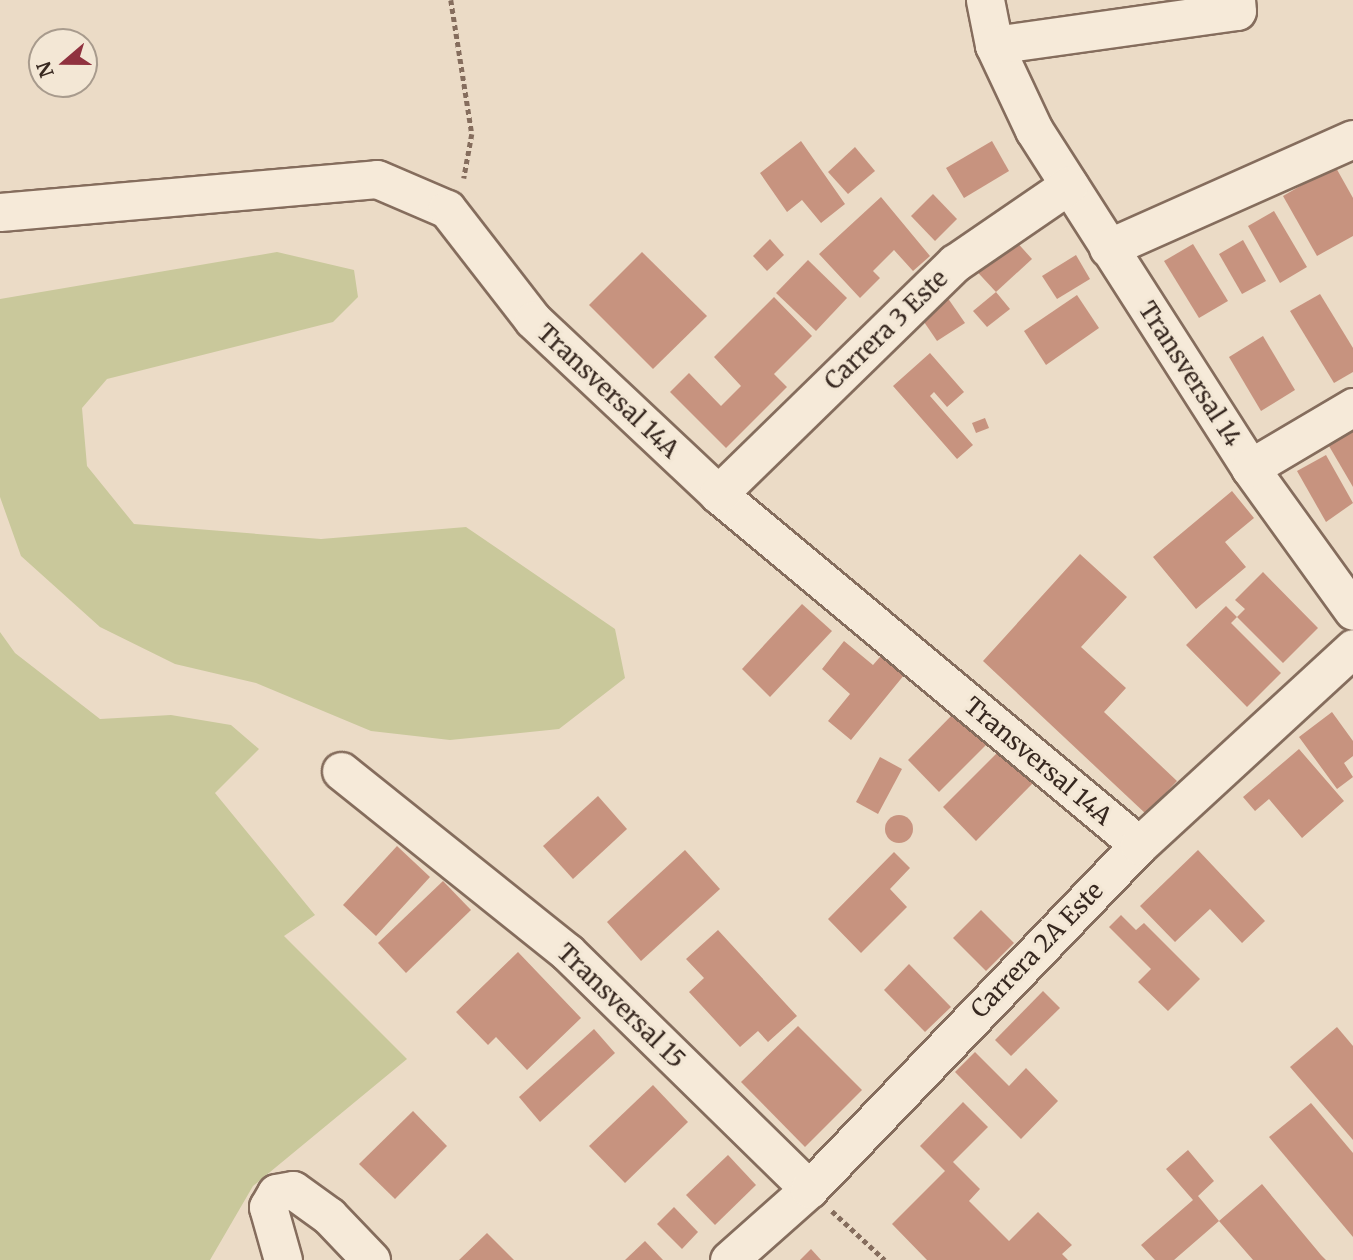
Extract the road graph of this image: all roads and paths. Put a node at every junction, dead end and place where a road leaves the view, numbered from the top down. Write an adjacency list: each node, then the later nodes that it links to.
1 (451, 0): 7 (path)
2 (985, 0): 4 (street, Transversal 14)
3 (1236, 0): 4 (street)
4 (994, 45): 6 (street, Transversal 14)
5 (1353, 139): 9 (street)
6 (1069, 185): 9 (street, Transversal 14); 12 (street, Carrera 3 Este)
7 (447, 209): 8 (street, Transversal 14A); 12 (street, Transversal 14A)
8 (0, 212)
9 (1108, 248): 11 (street, Transversal 14)
10 (1353, 407): 11 (street)
11 (1250, 468): 13 (street, Transversal 14)
12 (718, 494): 16 (street, Transversal 14A)
13 (1353, 611)
14 (1353, 648): 16 (street, Carrera 2A Este)
15 (341, 771): 17 (street, Transversal 15)
16 (1139, 845): 17 (street, Carrera 2A Este)
17 (808, 1189): 20 (street, Carrera 2A Este); 21 (path)
18 (283, 1260): 19 (street)
19 (371, 1260)
20 (729, 1260)
21 (885, 1260)

